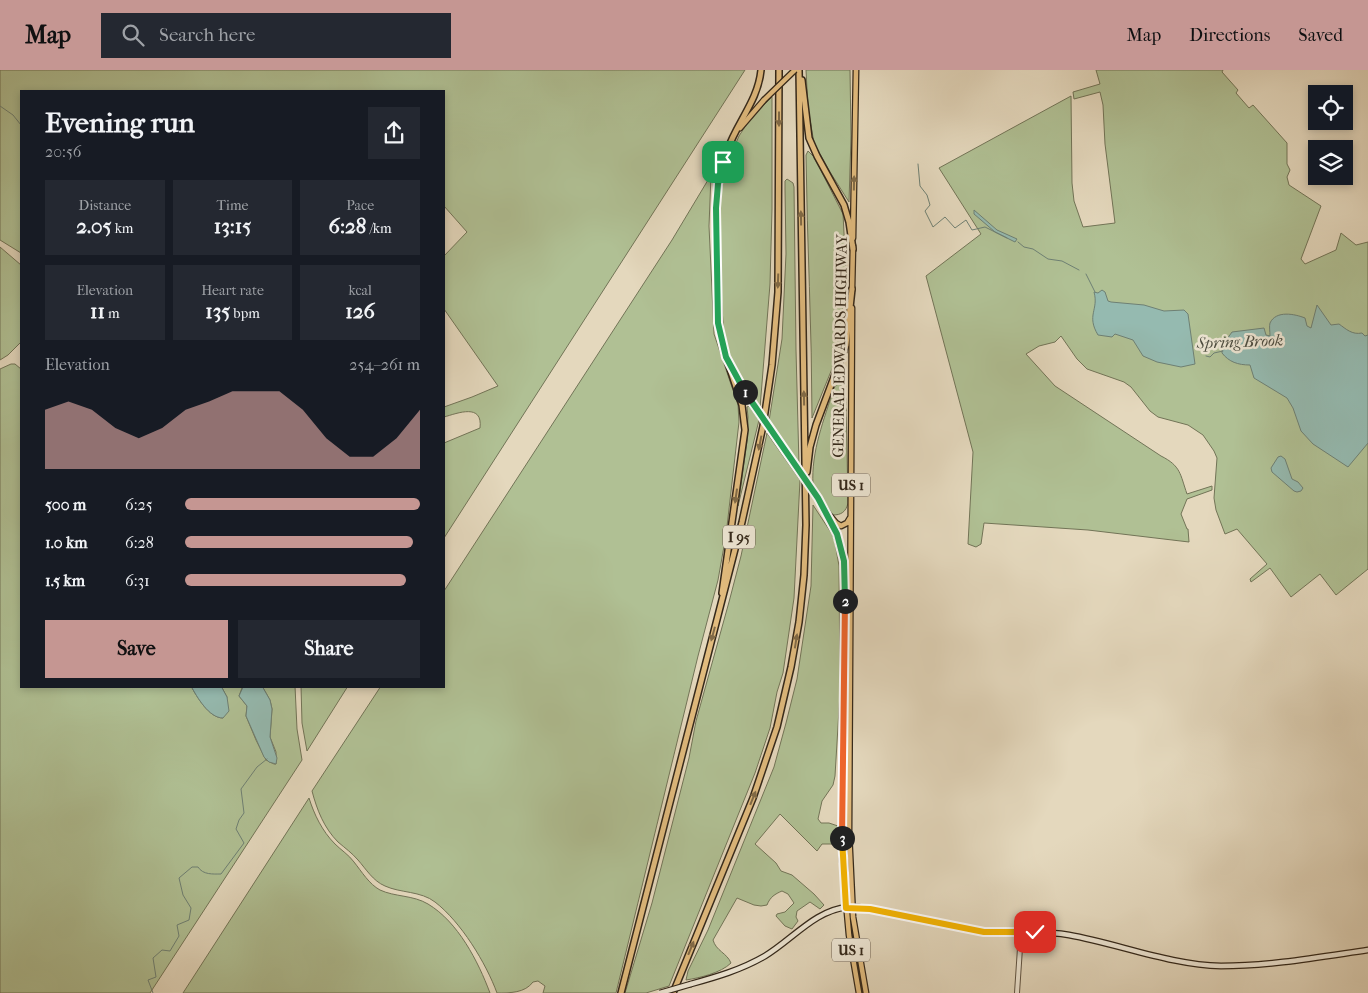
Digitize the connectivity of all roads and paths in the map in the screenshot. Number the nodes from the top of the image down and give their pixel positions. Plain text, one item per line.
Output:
1 (761, 70) edge
2 (779, 70) edge
3 (795, 70) edge
4 (800, 70) edge
5 (855, 70) edge
6 (727, 151) junction
7 (853, 249) junction
8 (852, 289) junction
9 (728, 363) junction
10 (805, 482) junction
11 (824, 508) junction
12 (851, 514) junction
13 (720, 610) junction
14 (852, 907) junction
15 (846, 908) junction
16 (1021, 933) junction
17 (1368, 950) edge
18 (621, 993) edge
19 (660, 993) edge
20 (673, 993) edge
21 (859, 993) edge
22 (866, 993) edge
23 (1018, 993) edge

1 - 6 highway
2 -> 13 highway, I 95
3 - 6 main road, US 1, bridge
4 - 7 highway
10 -> 4 highway
7 -> 5 main road, GENERAL EDWARDS HIGHWAY / US 1
6 - 9 main road, US 1
7 - 8 main road, GENERAL EDWARDS HIGHWAY / US 1
8 - 10 highway
8 - 12 main road, GENERAL EDWARDS HIGHWAY / US 1
9 - 11 main road, US 1, bridge
9 -> 13 highway
20 -> 10 highway
11 - 12 main road
11 - 15 main road, US 1
12 - 14 main road, GENERAL EDWARDS HIGHWAY / US 1
13 -> 18 highway, I 95
14 - 15 main road
14 - 16 main road
14 - 22 main road, US 1
15 - 19 main road, bridge
15 - 21 main road, US 1
16 - 17 main road
16 - 23 street

